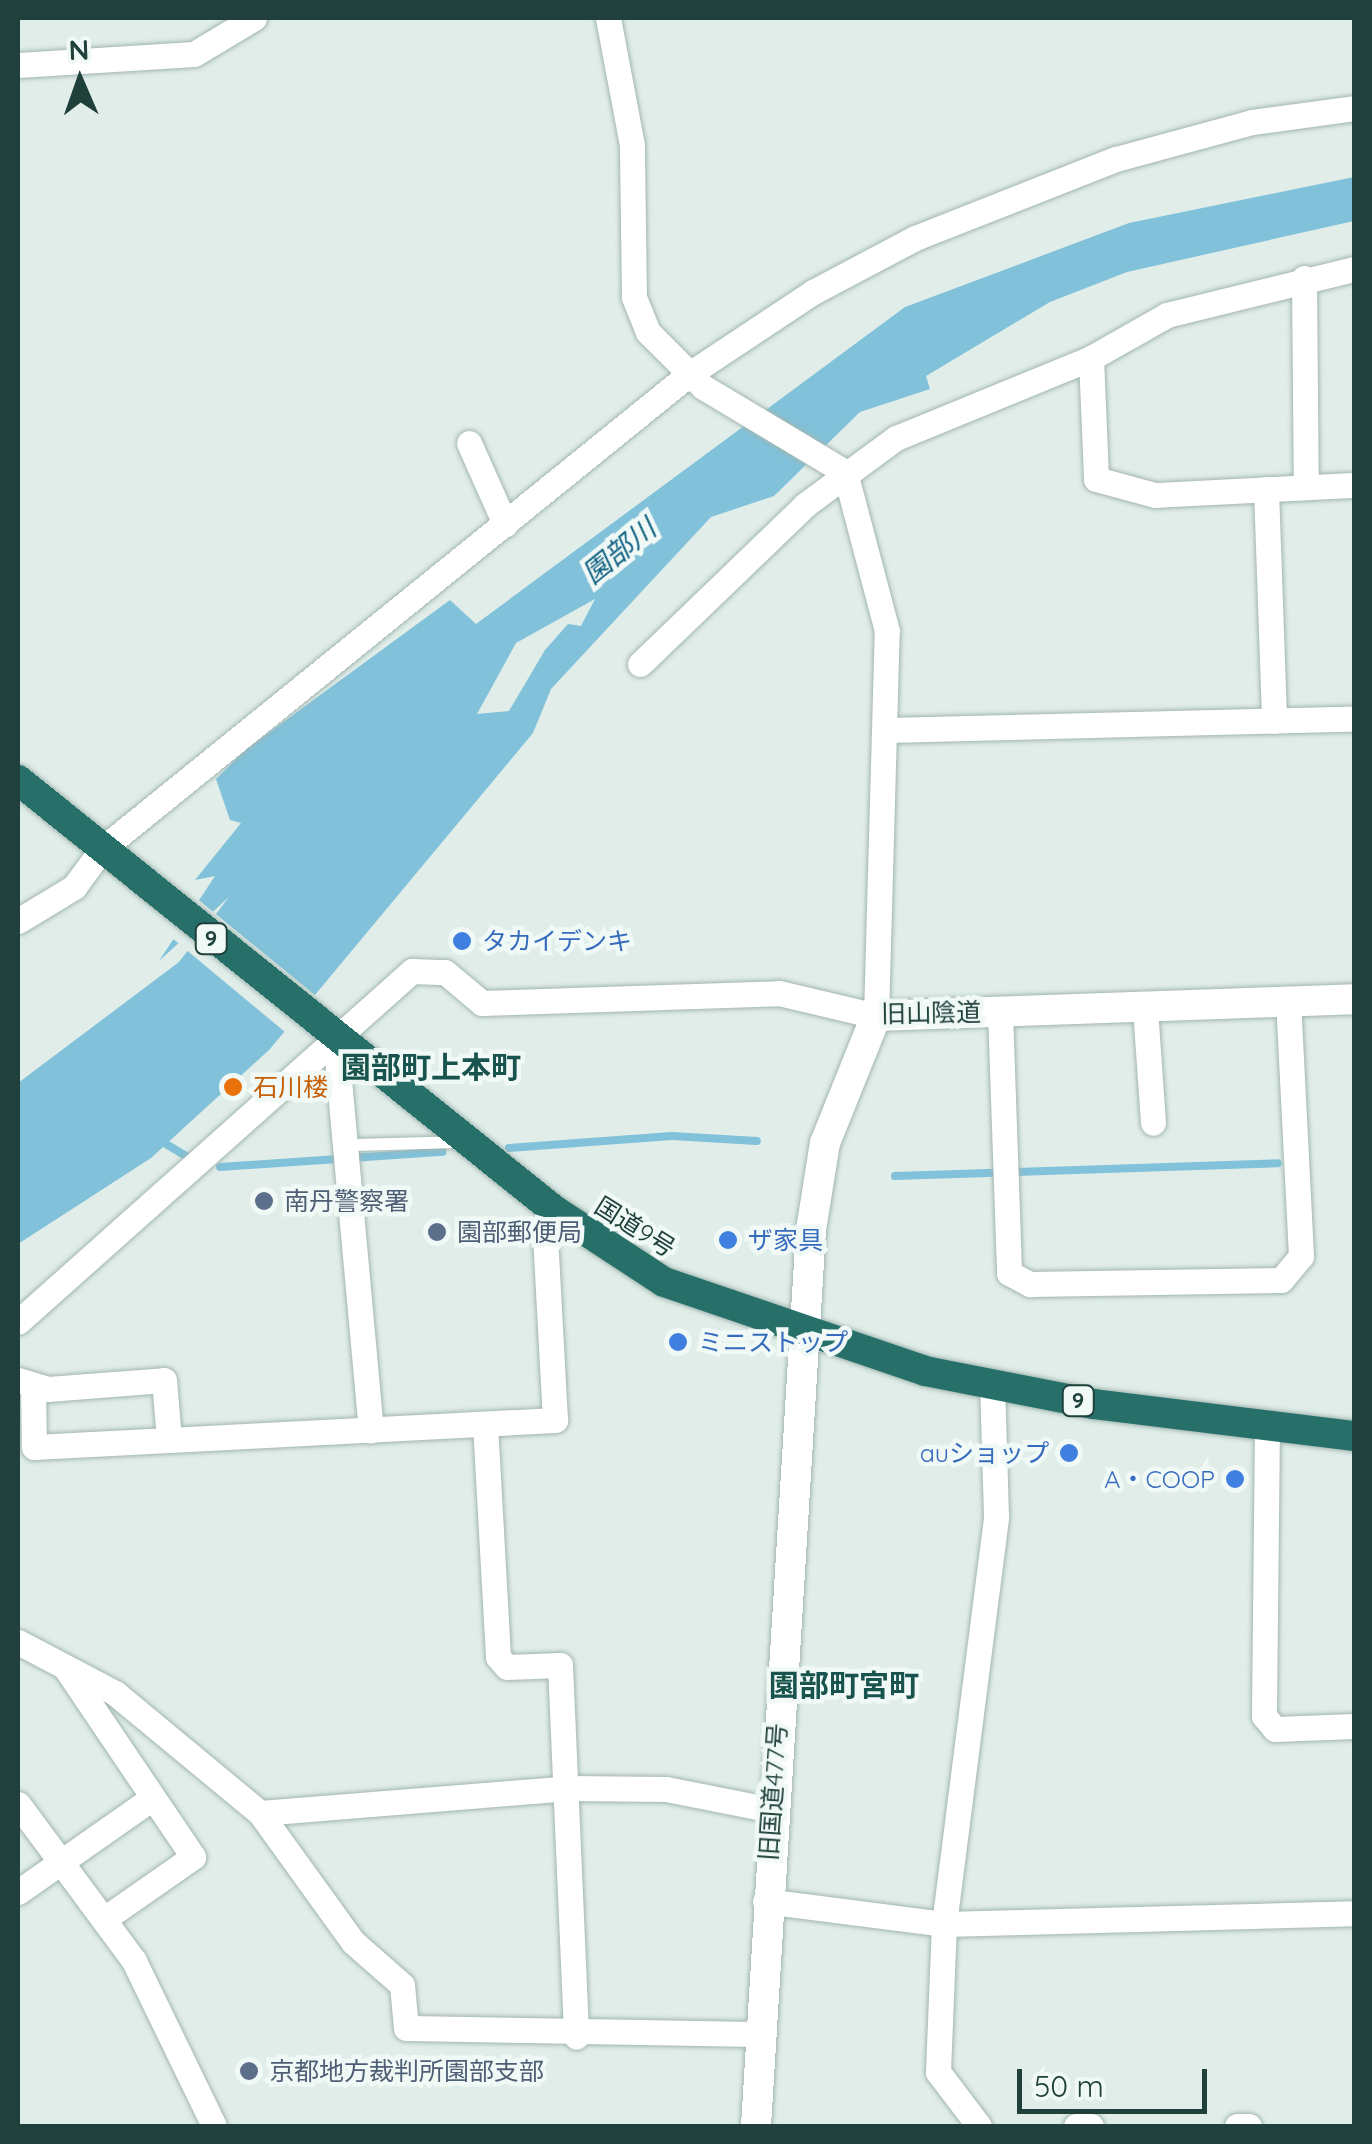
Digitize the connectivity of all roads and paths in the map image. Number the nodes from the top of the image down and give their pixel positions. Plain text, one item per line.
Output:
1 (254, 18) edge
2 (608, 18) edge
3 (18, 65) edge
4 (1354, 108) edge
5 (1354, 269) edge
6 (1304, 278) junction
7 (1091, 358) junction
8 (695, 381) junction
9 (470, 443) dead end
10 (836, 466) junction
11 (1354, 485) edge
12 (1306, 487) junction
13 (1266, 489) junction
14 (505, 524) junction
15 (640, 664) dead end
16 (1354, 719) edge
17 (1274, 720) junction
18 (890, 730) junction
19 (18, 780) edge
20 (110, 856) junction
21 (18, 921) edge
22 (1354, 999) edge
23 (1288, 1002) junction
24 (1145, 1008) junction
25 (1000, 1012) junction
26 (876, 1016) junction
27 (346, 1025) junction
28 (1153, 1123) dead end
29 (466, 1142) junction
30 (352, 1146) junction
31 (554, 1210) junction
32 (18, 1322) edge
33 (808, 1338) junction
34 (25, 1382) edge
35 (992, 1385) junction
36 (485, 1424) junction
37 (1267, 1425) junction
38 (371, 1430) junction
39 (1354, 1436) edge
40 (168, 1440) junction
41 (18, 1642) edge
42 (60, 1659) junction
43 (1354, 1726) edge
44 (569, 1788) junction
45 (152, 1798) junction
46 (18, 1804) edge
47 (772, 1810) junction
48 (260, 1812) junction
49 (61, 1858) junction
50 (18, 1892) edge
51 (765, 1901) junction
52 (1354, 1914) edge
53 (104, 1919) junction
54 (944, 1924) junction
55 (758, 2034) junction
56 (576, 2037) junction
57 (214, 2126) edge
58 (756, 2126) edge
59 (979, 2126) edge
60 (1076, 2126) edge
61 (1092, 2126) edge
62 (1237, 2126) edge
63 (1248, 2126) edge

1 - 3 street
2 - 8 street
4 - 8 street
5 - 6 street
6 - 7 street
6 - 12 street
7 - 10 street
7 - 13 street
8 - 10 street
8 - 14 street
9 - 14 street
10 - 15 street
10 - 18 street
11 - 12 street
12 - 13 street
13 - 17 street
14 - 20 street
16 - 17 street
17 - 18 street
18 - 26 street
19 - 20 highway, 国道9号 / 9
20 - 21 street
20 - 27 highway, 国道9号 / 9
22 - 23 street, 旧山陰道
23 - 24 street, 旧山陰道
23 - 25 street
24 - 25 street, 旧山陰道
24 - 28 street
25 - 26 street, 旧山陰道
26 - 27 street, 旧山陰道
26 - 33 street, 旧国道477号
27 - 29 highway, 国道9号 / 9
27 - 30 street
27 - 32 street
29 - 30 lane
29 - 31 highway, 国道9号 / 9
30 - 38 street
31 - 33 highway, 国道9号 / 9
31 - 36 street
33 - 35 highway, 国道9号 / 9
33 - 47 street, 旧国道477号
34 - 40 street
34 - 40 street
35 - 37 highway, 国道9号 / 9
35 - 54 street
36 - 38 street
36 - 44 street
37 - 39 highway, 国道9号 / 9
37 - 43 street
38 - 40 street
41 - 42 street
42 - 45 street
42 - 48 street
44 - 47 street
44 - 48 street
44 - 56 street
45 - 49 street
45 - 53 street
46 - 49 street
47 - 51 street, 旧国道477号
48 - 56 street
49 - 50 street
49 - 53 street
51 - 54 street
51 - 55 street, 旧国道477号
52 - 54 street
53 - 57 street
54 - 59 street
55 - 56 street
55 - 58 street, 旧国道477号
60 - 61 street
62 - 63 street

